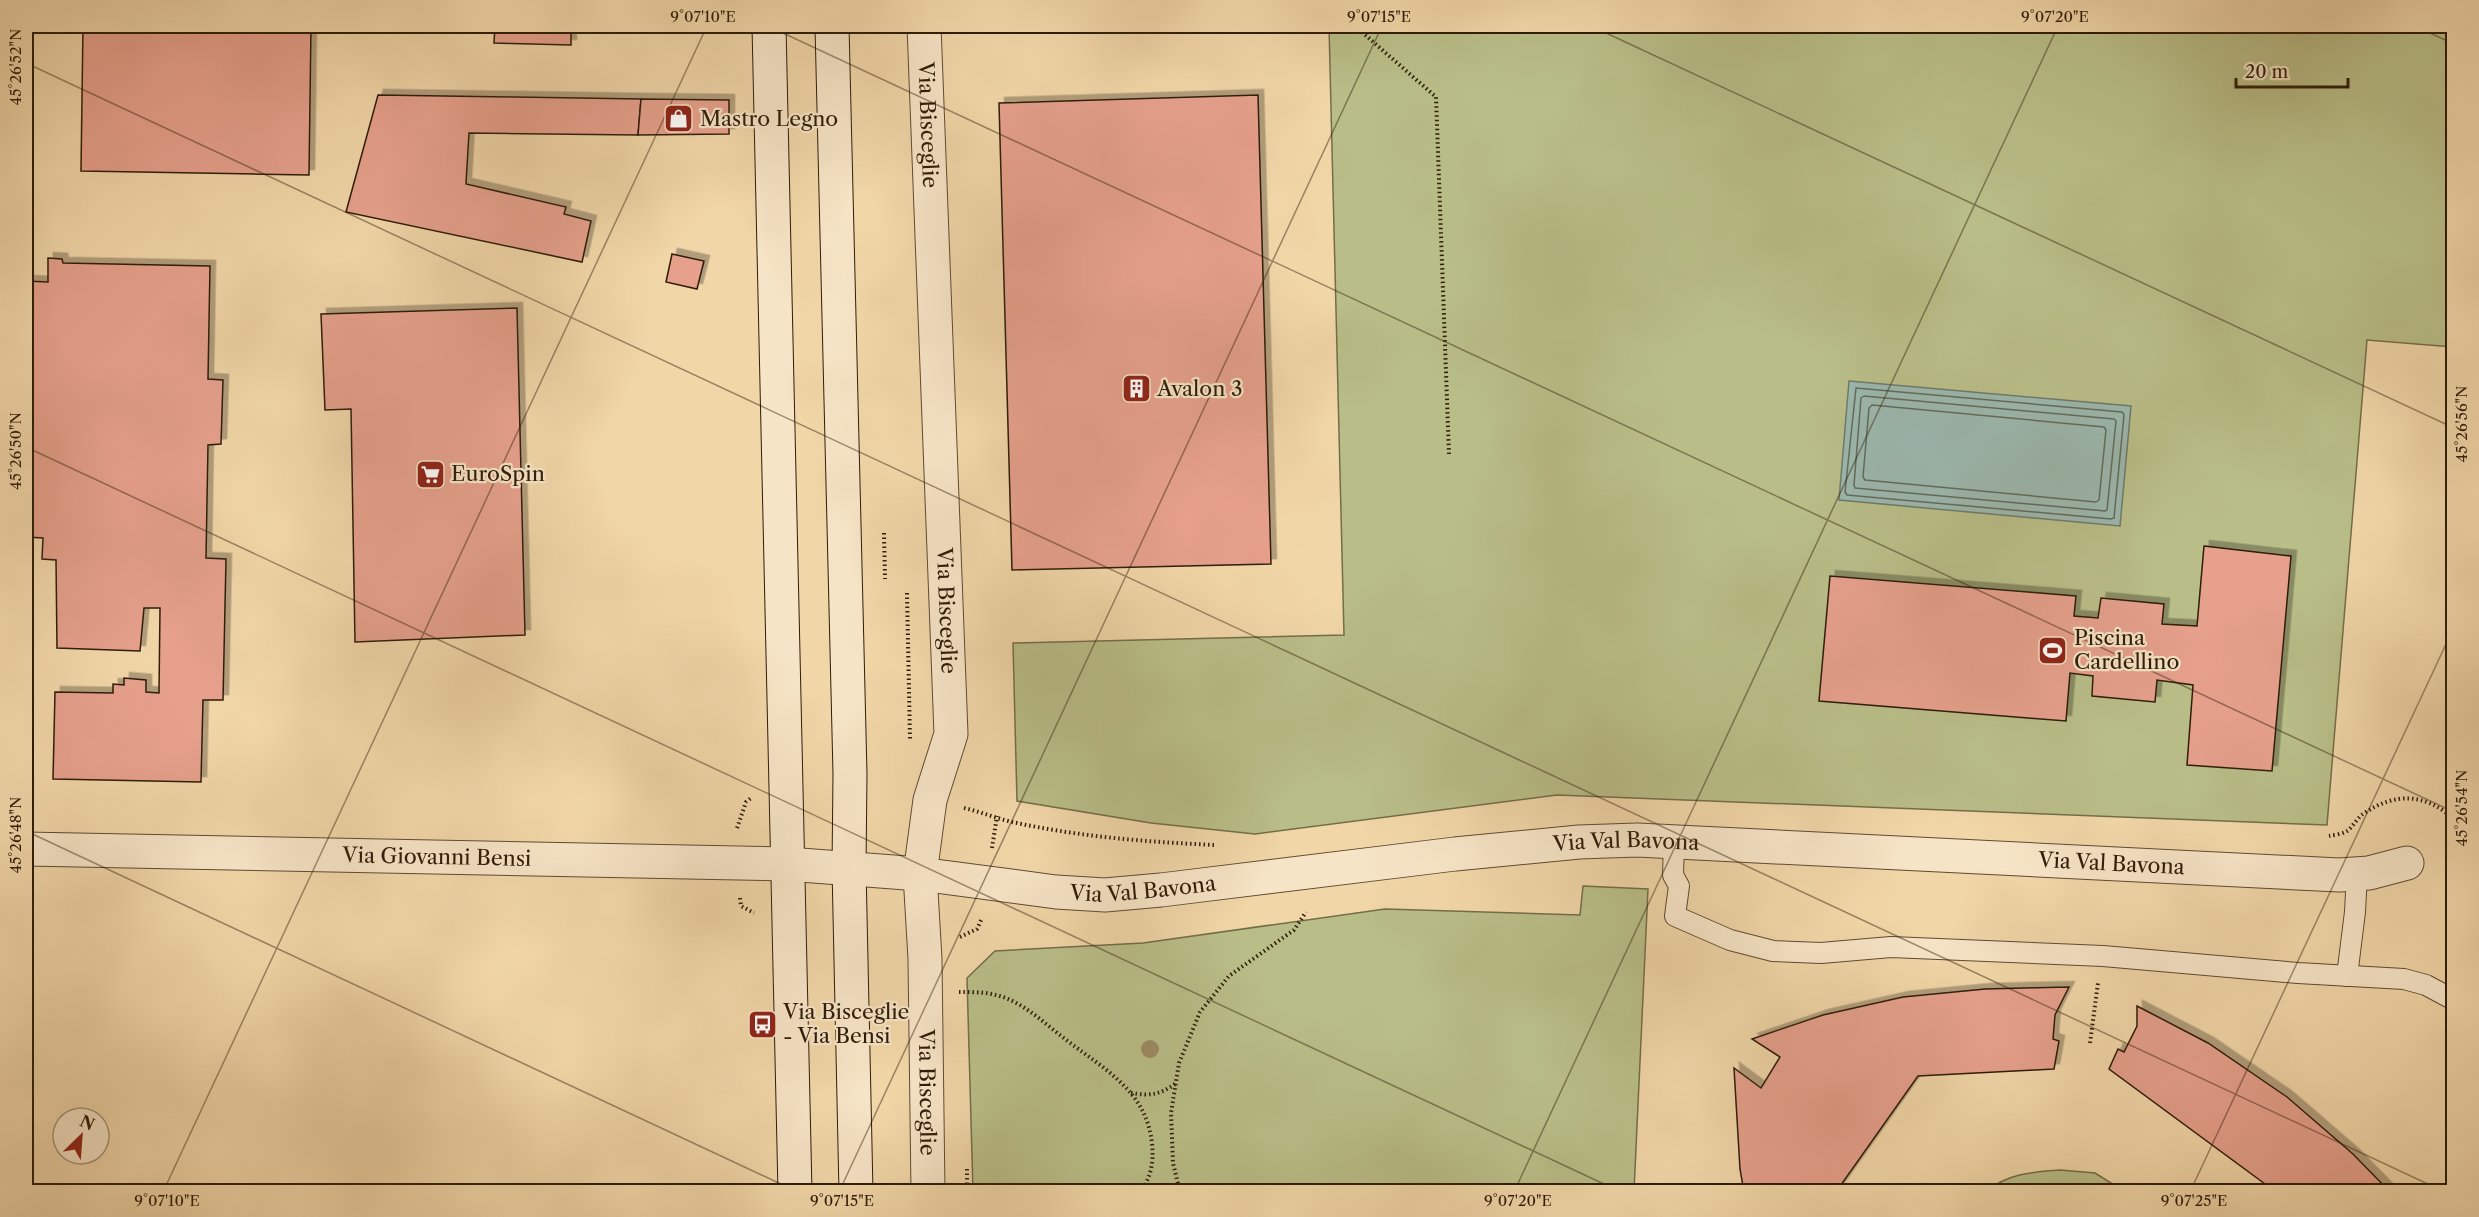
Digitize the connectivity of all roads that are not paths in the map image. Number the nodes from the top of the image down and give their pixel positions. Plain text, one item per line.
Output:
1 (769, 26) edge
2 (832, 26) edge
3 (924, 26) edge
4 (1674, 842) junction
5 (26, 849) edge
6 (2407, 863) dead end
7 (787, 864) junction
8 (849, 868) junction
9 (920, 874) junction
10 (2357, 874) junction
11 (2348, 976) junction
12 (2454, 1000) edge
13 (795, 1191) edge
14 (856, 1191) edge
15 (928, 1191) edge

1 - 7 street
2 - 8 street
3 - 9 street, Via Bisceglie
4 - 9 street, Via Val Bavona
4 - 10 street, Via Val Bavona
4 - 11 lane
5 - 7 street, Via Giovanni Bensi
6 - 10 street, Via Val Bavona
7 - 8 street, Via Giovanni Bensi
7 - 13 street
8 - 9 street, Via Val Bavona
8 - 14 street
9 - 15 street, Via Bisceglie
10 - 11 lane
11 - 12 lane

